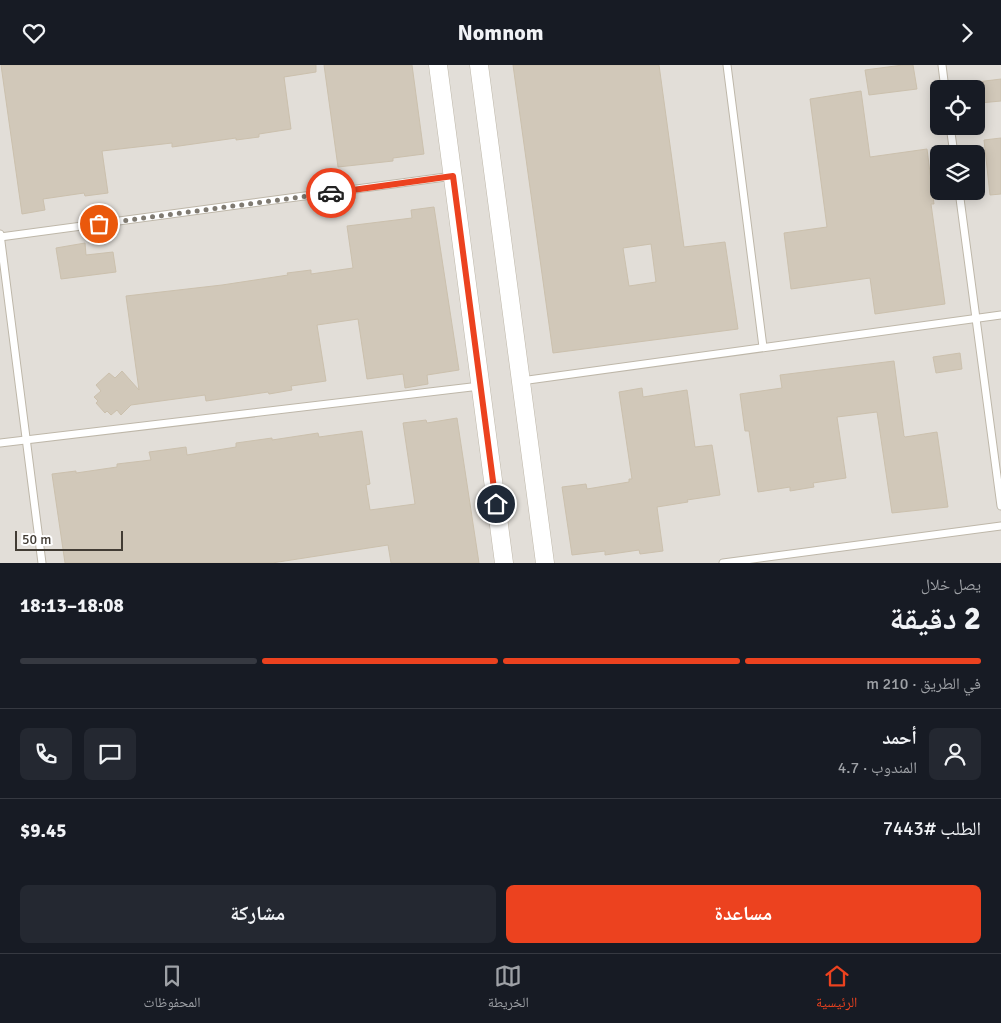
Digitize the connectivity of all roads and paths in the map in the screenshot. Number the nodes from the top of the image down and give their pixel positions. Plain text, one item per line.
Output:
1 (438, 65) edge
2 (479, 65) edge
3 (727, 65) edge
4 (942, 65) edge
5 (944, 80) edge
6 (453, 176) junction
7 (960, 200) edge
8 (0, 236) edge
9 (1001, 315) edge
10 (976, 318) junction
11 (763, 347) junction
12 (521, 381) junction
13 (481, 386) junction
14 (26, 440) junction
15 (0, 443) edge
16 (1001, 506) edge
17 (1001, 526) edge
18 (42, 563) edge
19 (504, 563) edge
20 (545, 563) edge
21 (723, 563) edge

1 - 6 street
2 - 12 street
3 - 11 lane
4 - 5 lane
6 - 8 lane
6 - 13 street
7 - 10 lane
8 - 14 lane
9 - 10 lane
10 - 11 lane
10 - 16 lane
11 - 12 lane
12 - 20 street
13 - 14 lane
13 - 19 street
14 - 15 lane
14 - 18 lane
17 - 21 lane

